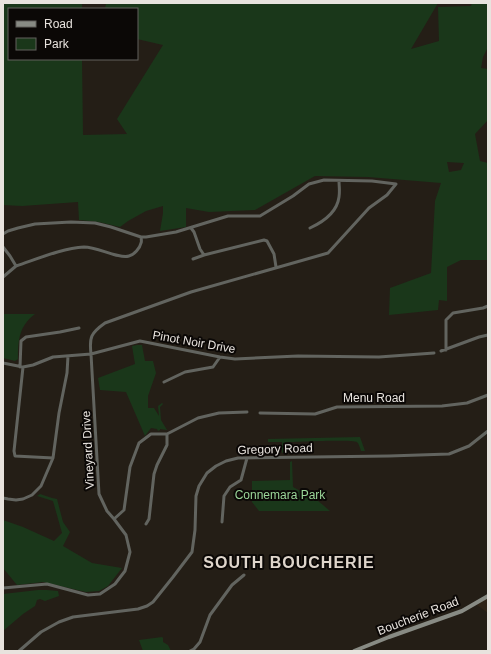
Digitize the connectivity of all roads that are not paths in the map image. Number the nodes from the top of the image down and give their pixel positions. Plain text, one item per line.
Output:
1 (339, 181) junction
2 (191, 228) junction
3 (310, 228) dead end
4 (3, 234) edge
5 (141, 237) junction
6 (3, 247) edge
7 (204, 255) junction
8 (193, 259) dead end
9 (16, 266) junction
10 (276, 267) junction
11 (3, 277) edge
12 (488, 306) edge
13 (79, 328) dead end
14 (488, 335) edge
15 (446, 350) junction
16 (441, 351) dead end
17 (434, 353) dead end
18 (91, 354) junction
19 (68, 356) junction
20 (220, 357) junction
21 (3, 363) edge
22 (21, 367) junction
23 (164, 382) dead end
24 (488, 395) edge
25 (247, 412) dead end
26 (260, 413) dead end
27 (488, 431) edge
28 (167, 434) junction
29 (53, 458) junction
30 (247, 458) junction
31 (3, 498) edge
32 (114, 519) junction
33 (222, 522) dead end
34 (146, 524) dead end
35 (244, 575) dead end
36 (3, 588) edge
37 (488, 596) edge
38 (20, 651) edge
39 (190, 651) edge
40 (354, 651) edge

1 - 2 street
1 - 3 street
1 - 10 street
2 - 5 street
2 - 7 street
4 - 5 street
5 - 9 street
6 - 9 street
7 - 8 street
7 - 10 street
9 - 11 street
10 - 18 street, Vineyard Drive
12 - 15 street
13 - 22 street
14 - 15 street
15 - 16 street
17 - 20 street, Pinot Noir Drive
18 - 19 street, Pinot Noir Drive
18 - 20 street, Pinot Noir Drive
18 - 32 street, Vineyard Drive
19 - 22 street, Pinot Noir Drive
19 - 29 street
20 - 23 street
21 - 22 street, Pinot Noir Drive
22 - 29 street
24 - 26 street, Menu Road
25 - 28 street
27 - 30 street, Gregory Road
28 - 32 street
28 - 34 street
29 - 31 street
30 - 33 street
30 - 38 street, Gregory Road
32 - 36 street, Vineyard Drive
35 - 39 street
37 - 40 main road, Boucherie Road

